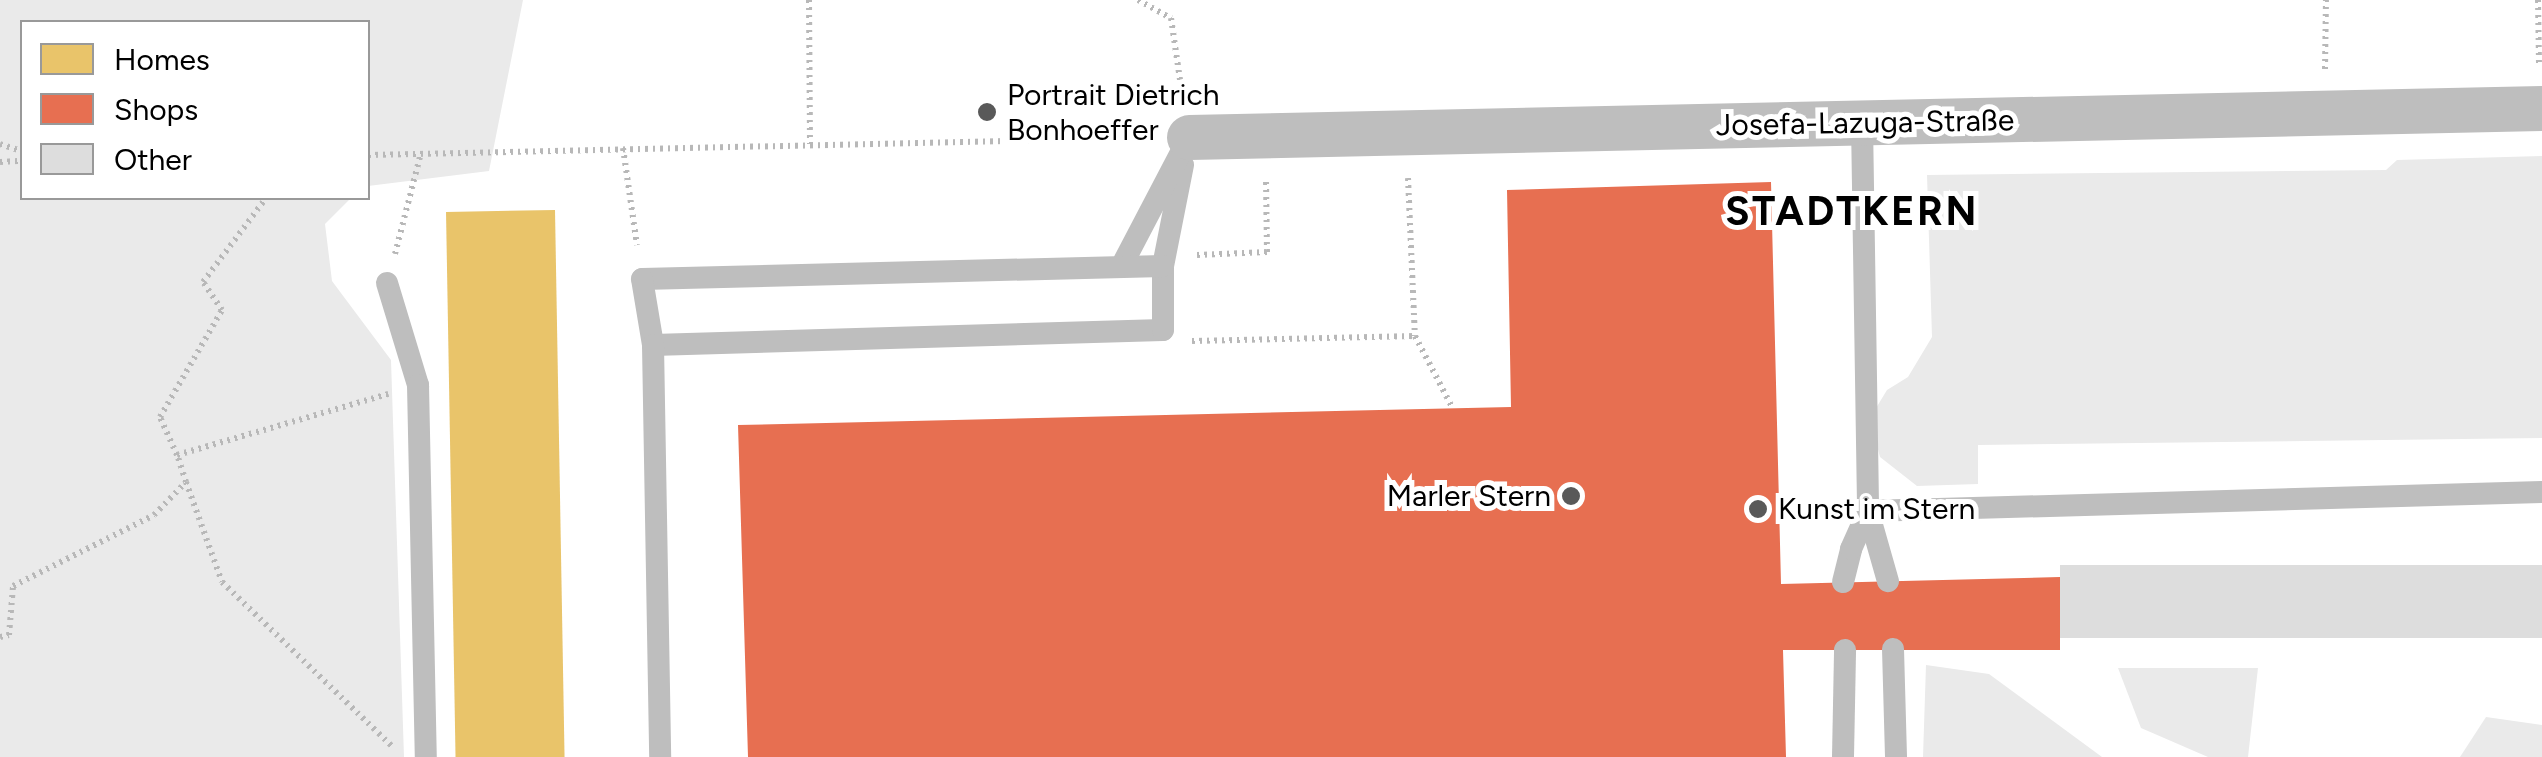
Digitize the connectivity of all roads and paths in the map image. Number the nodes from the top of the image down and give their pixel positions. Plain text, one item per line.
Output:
1 (809, 0) edge
2 (1138, 0) edge
3 (2326, 0) edge
4 (2538, 0) edge
5 (2541, 108) edge
6 (2324, 113) junction
7 (1862, 123) junction
8 (1406, 133) junction
9 (1266, 136) junction
10 (1189, 137) junction
11 (810, 144) junction
12 (623, 148) junction
13 (421, 153) junction
14 (370, 155) edge
15 (264, 200) edge
16 (1163, 266) junction
17 (1121, 267) junction
18 (642, 278) junction
19 (387, 283) joint
20 (1163, 330) junction
21 (1415, 336) junction
22 (653, 345) junction
23 (418, 385) junction
24 (1452, 407) dead end
25 (177, 455) junction
26 (186, 482) junction
27 (2542, 492) edge
28 (1868, 511) junction
29 (1888, 581) dead end
30 (1844, 582) dead end
31 (0, 637) edge
32 (1844, 650) dead end
33 (1893, 650) dead end
34 (426, 754) edge
35 (660, 757) edge
36 (1843, 757) edge
37 (1896, 757) edge

1 - 11 path
2 - 10 path
3 - 6 path
4 - 5 path
5 - 6 street, Josefa-Lazuga-Straße
6 - 7 street, Josefa-Lazuga-Straße
7 - 8 street, Josefa-Lazuga-Straße
7 - 28 lane
8 - 9 street, Josefa-Lazuga-Straße
8 - 21 path
9 - 10 street, Josefa-Lazuga-Straße
9 - 16 path
10 - 11 path
10 - 16 lane
10 - 17 lane
11 - 12 path
12 - 13 path
12 - 18 path
13 - 14 path
13 - 19 path
15 - 25 path
16 - 17 lane
16 - 20 lane
17 - 18 lane
18 - 22 lane
19 - 23 lane
20 - 21 path
20 - 22 lane
21 - 24 path
22 - 35 lane
23 - 25 path
23 - 34 lane
25 - 26 path
26 - 31 path
26 - 34 path
27 - 28 lane
28 - 29 lane
28 - 30 lane
32 - 36 lane
33 - 37 lane

